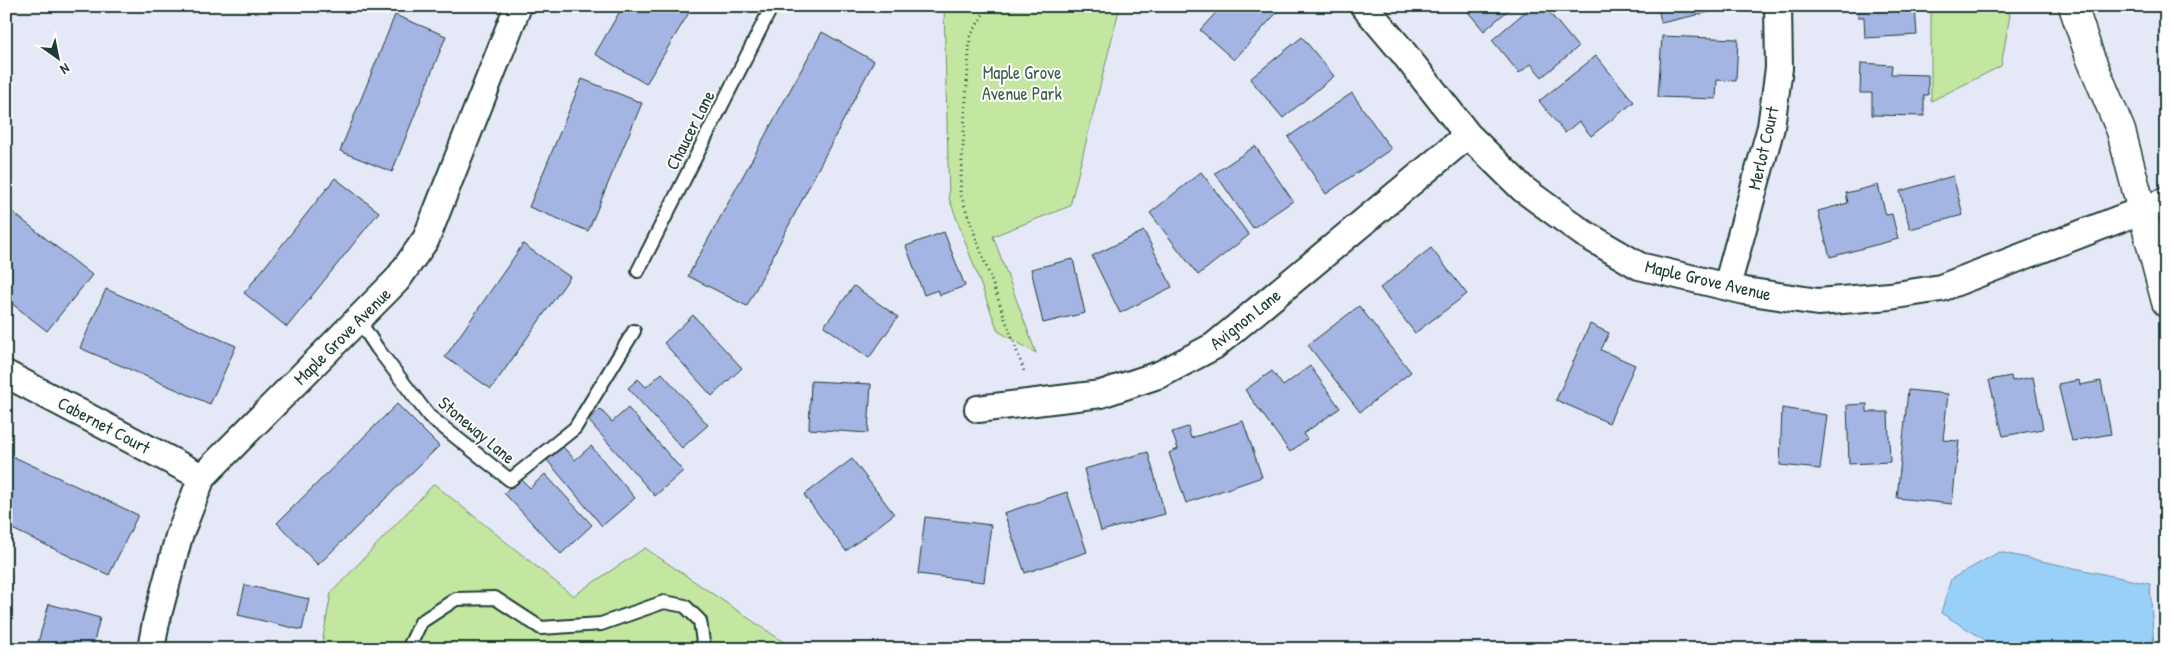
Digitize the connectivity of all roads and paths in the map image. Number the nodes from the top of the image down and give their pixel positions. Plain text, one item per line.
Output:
1 (518, 6) edge
2 (772, 6) edge
3 (988, 6) edge
4 (1364, 6) edge
5 (1778, 6) edge
6 (2073, 6) edge
7 (1468, 135) junction
8 (2154, 206) edge
9 (638, 271) dead end
10 (1727, 286) junction
11 (2166, 302) edge
12 (358, 319) junction
13 (634, 331) dead end
14 (10, 379) edge
15 (1034, 402) junction
16 (978, 409) dead end
17 (202, 477) junction
18 (152, 649) edge
19 (408, 649) edge
20 (704, 649) edge

1 - 12 street, Maple Grove Avenue
2 - 9 lane, Chaucer Lane
3 - 15 path
4 - 7 street, Maple Grove Avenue
5 - 10 street, Merlot Court
6 - 8 main road
7 - 10 street, Maple Grove Avenue
7 - 15 street, Avignon Lane
8 - 10 street, Maple Grove Avenue
8 - 11 main road
12 - 13 lane, Stoneway Lane
12 - 17 street, Maple Grove Avenue
14 - 17 street, Cabernet Court
15 - 16 street, Avignon Lane
17 - 18 street, Maple Grove Avenue
19 - 20 lane

